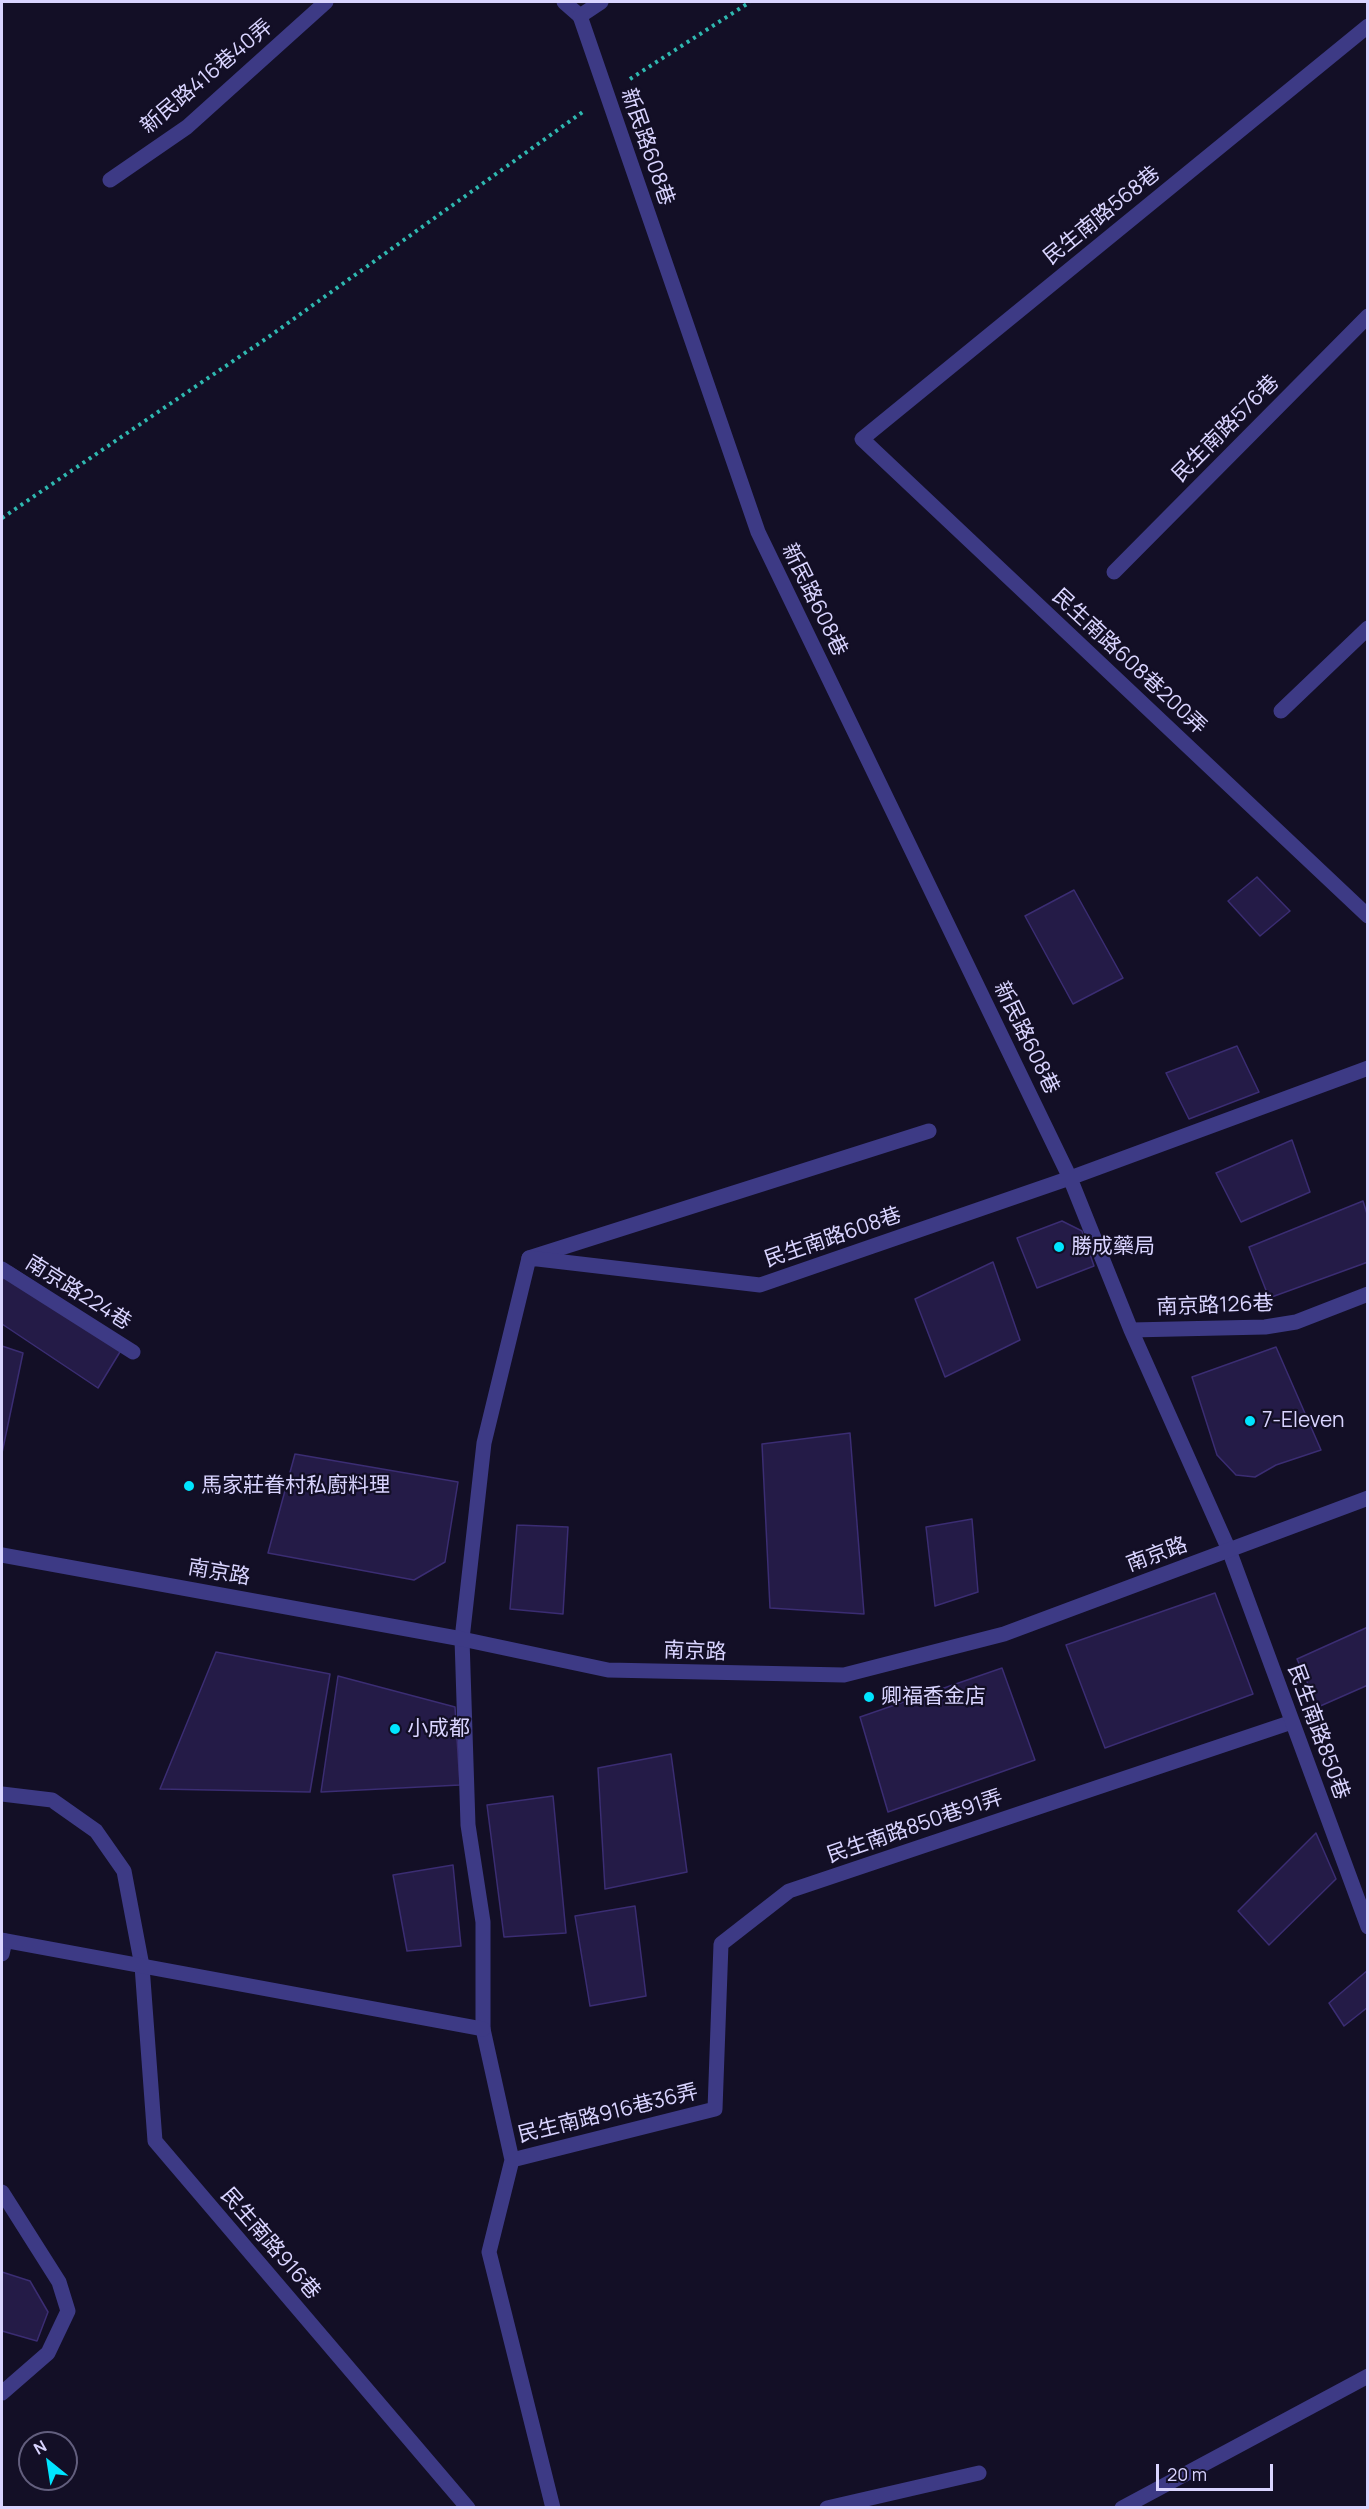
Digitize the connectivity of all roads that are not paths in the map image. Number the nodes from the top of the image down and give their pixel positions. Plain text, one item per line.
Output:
1 (326, 2) edge
2 (564, 2) edge
3 (601, 2) edge
4 (580, 16) junction
5 (1368, 26) edge
6 (110, 180) dead end
7 (1368, 316) edge
8 (862, 439) joint
9 (1114, 572) dead end
10 (1368, 627) edge
11 (1281, 711) dead end
12 (1368, 916) edge
13 (1368, 1068) edge
14 (929, 1131) dead end
15 (1070, 1178) junction
16 (529, 1258) junction
17 (2, 1269) edge
18 (1368, 1294) edge
19 (1131, 1330) junction
20 (133, 1352) dead end
21 (1368, 1497) edge
22 (1229, 1551) junction
23 (2, 1555) edge
24 (462, 1638) junction
25 (1292, 1722) junction
26 (2, 1794) edge
27 (1368, 1927) edge
28 (3, 1945) edge
29 (142, 1966) junction
30 (483, 2029) junction
31 (715, 2109) joint
32 (512, 2160) junction
33 (2, 2192) edge
34 (1368, 2376) edge
35 (2, 2393) edge
36 (980, 2473) dead end
37 (468, 2508) edge
38 (553, 2508) edge
39 (827, 2508) edge
40 (1122, 2508) edge

1 - 6 street, 新民路416巷40弄
2 - 4 street
3 - 4 street
4 - 15 street, 新民路608巷
5 - 8 street, 民生南路568巷
7 - 9 street, 民生南路576巷
8 - 12 street, 民生南路608巷200弄
10 - 11 street
13 - 15 street, 民生南路608巷
14 - 16 street
15 - 16 street, 民生南路608巷
15 - 19 street, 南京路126巷
16 - 24 street
17 - 20 street, 南京路224巷
18 - 19 street, 南京路126巷
19 - 22 street, 南京路126巷
21 - 22 street, 南京路
22 - 24 street, 南京路
22 - 25 street, 民生南路850巷
23 - 24 street, 南京路
24 - 30 street
25 - 27 street, 民生南路850巷
25 - 31 street, 民生南路850巷91弄
26 - 29 street, 民生南路916巷
28 - 29 street
29 - 30 street
29 - 37 street, 民生南路916巷
30 - 32 street
31 - 32 street, 民生南路916巷36弄
32 - 38 street
33 - 35 street
34 - 40 street
36 - 39 street

